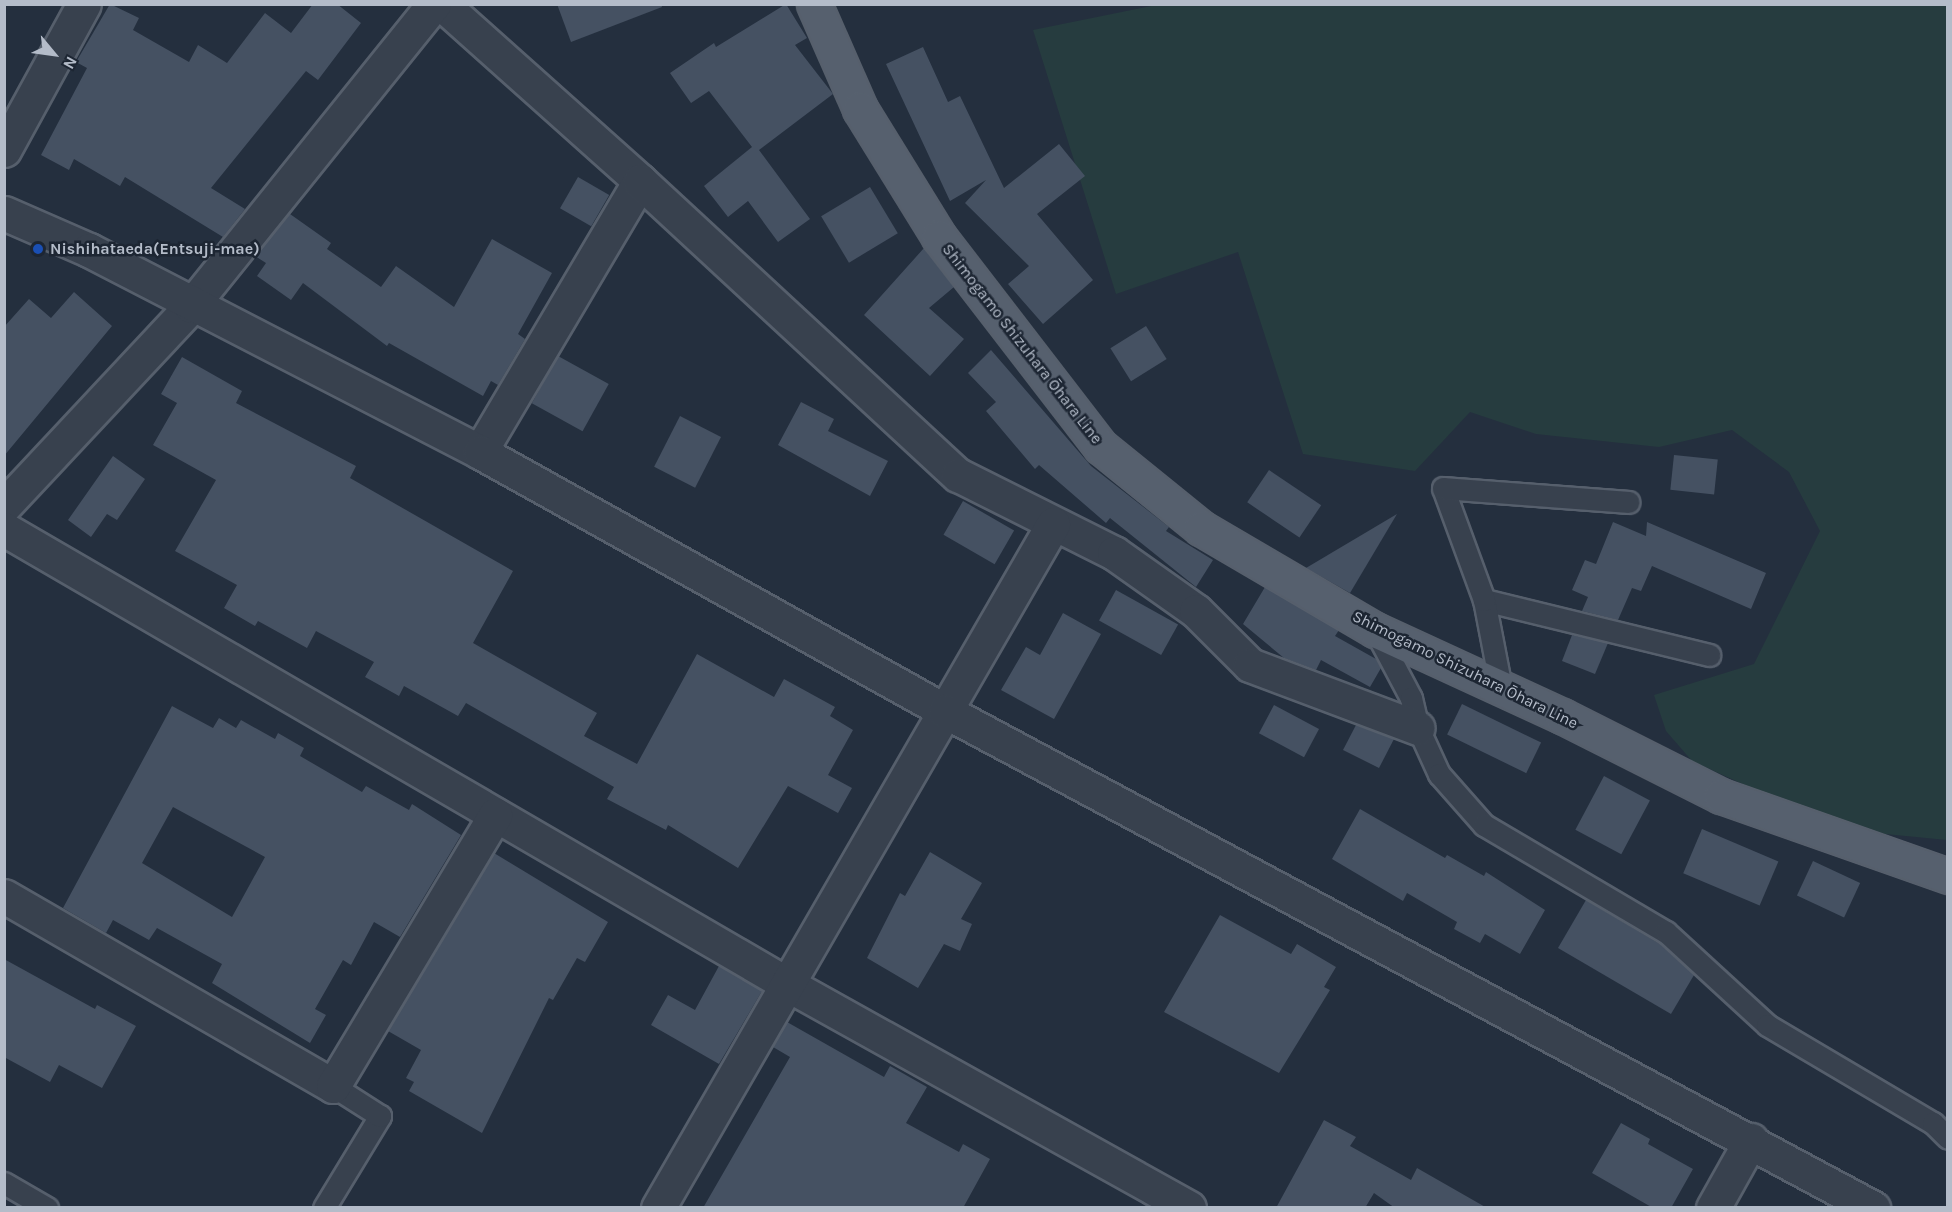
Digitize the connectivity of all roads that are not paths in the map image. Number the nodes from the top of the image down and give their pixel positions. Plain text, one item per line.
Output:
1 (84, 4) edge
2 (434, 4) edge
3 (442, 4) edge
4 (814, 4) edge
5 (4, 150) edge
6 (639, 181) junction
7 (4, 213) edge
8 (191, 306) junction
9 (480, 452) junction
10 (1628, 502) dead end
11 (4, 506) edge
12 (1053, 524) junction
13 (4, 529) edge
14 (1484, 600) junction
15 (1375, 630) junction
16 (1709, 655) dead end
17 (1502, 688) junction
18 (945, 711) junction
19 (1418, 728) junction
20 (495, 815) junction
21 (1947, 876) edge
22 (4, 896) edge
23 (787, 984) junction
24 (333, 1086) junction
25 (1947, 1138) edge
26 (1751, 1140) junction
27 (4, 1183) edge
28 (47, 1208) edge
29 (324, 1208) edge
30 (658, 1208) edge
31 (1189, 1208) edge
32 (1713, 1208) edge
33 (1873, 1208) edge

1 - 5 street
2 - 8 street
3 - 6 street
4 - 15 main road, Shimogamo Shizuhara Ōhara Line
6 - 9 street
6 - 12 street
7 - 8 street
8 - 9 street
8 - 11 street
9 - 18 street
10 - 14 lane
12 - 18 street
12 - 19 street
13 - 20 street
14 - 16 lane
14 - 17 lane
15 - 17 main road, Shimogamo Shizuhara Ōhara Line
15 - 19 lane
17 - 21 main road, Shimogamo Shizuhara Ōhara Line
18 - 23 street
18 - 26 street
19 - 25 lane
20 - 23 street
20 - 24 street
22 - 24 street
23 - 30 street
23 - 31 street
24 - 29 lane
26 - 32 street
26 - 33 street
27 - 28 lane

